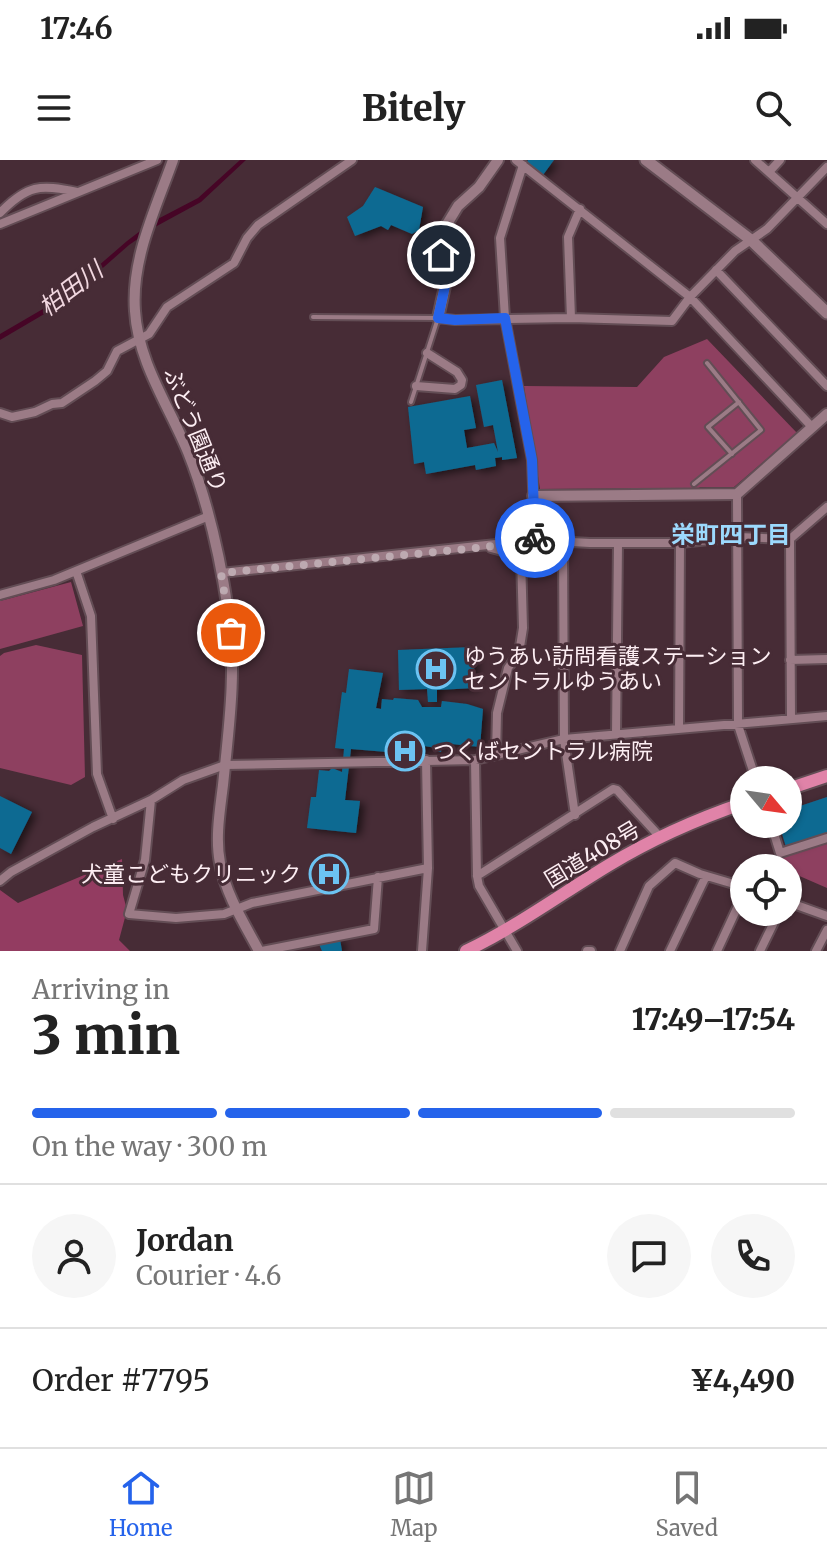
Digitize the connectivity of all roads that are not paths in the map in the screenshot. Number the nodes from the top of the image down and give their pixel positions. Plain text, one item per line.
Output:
1 (155, 160) edge
2 (173, 160) edge
3 (352, 160) edge
4 (498, 160) edge
5 (646, 160) edge
6 (755, 160) edge
7 (780, 160) edge
8 (520, 162) edge
9 (827, 167) edge
10 (769, 172) junction
11 (78, 192) junction
12 (798, 197) junction
13 (580, 209) junction
14 (0, 213) edge
15 (0, 224) edge
16 (827, 224) edge
17 (751, 240) junction
18 (716, 270) junction
19 (690, 297) junction
20 (827, 313) edge
21 (313, 317) dead end
22 (438, 318) junction
23 (505, 318) junction
24 (571, 318) junction
25 (139, 340) junction
26 (427, 353) junction
27 (707, 363) dead end
28 (416, 386) junction
29 (827, 386) edge
30 (411, 402) dead end
31 (739, 402) junction
32 (0, 413) edge
33 (827, 414) edge
34 (812, 427) junction
35 (732, 454) junction
36 (694, 484) dead end
37 (737, 494) junction
38 (533, 496) junction
39 (827, 507) edge
40 (209, 516) junction
41 (738, 537) junction
42 (790, 539) junction
43 (535, 540) junction
44 (563, 541) junction
45 (618, 543) junction
46 (680, 543) junction
47 (486, 547) junction
48 (521, 556) junction
49 (76, 571) junction
50 (221, 573) junction
51 (0, 595) edge
52 (827, 659) edge
53 (790, 660) junction
54 (827, 716) edge
55 (791, 719) junction
56 (738, 725) junction
57 (679, 729) junction
58 (616, 734) junction
59 (564, 739) junction
60 (496, 755) junction
61 (426, 760) junction
62 (475, 760) junction
63 (225, 765) junction
64 (751, 766) edge
65 (827, 776) edge
66 (802, 784) edge
67 (151, 800) junction
68 (730, 809) edge
69 (575, 815) junction
70 (113, 819) junction
71 (660, 837) junction
72 (775, 838) edge
73 (827, 838) edge
74 (428, 868) junction
75 (477, 876) junction
76 (706, 876) junction
77 (378, 877) junction
78 (0, 881) edge
79 (730, 883) edge
80 (802, 907) edge
81 (237, 910) junction
82 (827, 916) edge
83 (730, 923) edge
84 (772, 926) edge
85 (827, 930) edge
86 (505, 931) junction
87 (260, 951) edge
88 (422, 951) edge
89 (466, 951) edge
90 (517, 951) edge
91 (620, 951) edge
92 (670, 951) edge
93 (717, 951) edge
94 (760, 951) edge
95 (816, 951) edge

1 - 11 street
2 - 25 street, ぶどう園通り
3 - 25 street
4 - 22 street
5 - 17 main road
6 - 10 street
7 - 10 street
8 - 13 street
8 - 23 street
9 - 12 street
10 - 12 street
11 - 14 street
11 - 15 street
12 - 16 street
12 - 17 street
13 - 19 street
13 - 24 street
17 - 18 street
17 - 20 main road
18 - 19 street
18 - 29 street
19 - 24 street
19 - 34 street
21 - 22 lane
22 - 23 street
22 - 26 lane
23 - 24 street
23 - 38 street
25 - 32 street
25 - 40 street, ぶどう園通り
26 - 28 lane
26 - 28 street
27 - 31 lane
28 - 30 lane
31 - 35 lane
31 - 35 lane
33 - 34 street
34 - 37 street
35 - 36 lane
37 - 38 street
37 - 41 street
38 - 43 street
39 - 42 street
40 - 49 street
40 - 50 street, ぶどう園通り
41 - 42 street
41 - 46 street
41 - 56 street
42 - 53 street
43 - 44 street
43 - 47 street
43 - 48 street
44 - 45 street
44 - 59 street
45 - 46 street
45 - 58 street
46 - 57 street
47 - 48 street
47 - 50 street
48 - 60 street
49 - 51 street
49 - 70 street
50 - 63 street, ぶどう園通り
52 - 53 street
53 - 55 street
54 - 55 street
55 - 56 street
56 - 57 street
56 - 64 street
57 - 58 street
58 - 59 street
59 - 60 street
59 - 69 street
60 - 62 street
61 - 62 street
61 - 63 street
61 - 74 street
62 - 75 street
63 - 67 street
63 - 81 street, ぶどう園通り
65 - 66 highway
67 - 70 street
67 - 81 street
68 - 71 highway, 国道408号
69 - 71 street
69 - 75 street
70 - 78 street
71 - 86 highway, 国道408号
72 - 73 street
74 - 77 street
74 - 88 street
75 - 86 street
76 - 79 street
76 - 91 street
76 - 92 street
77 - 81 street
77 - 87 street
80 - 82 street
81 - 87 street, ぶどう園通り
83 - 93 street
84 - 94 street
85 - 95 street
86 - 89 highway, 国道408号
86 - 90 street

